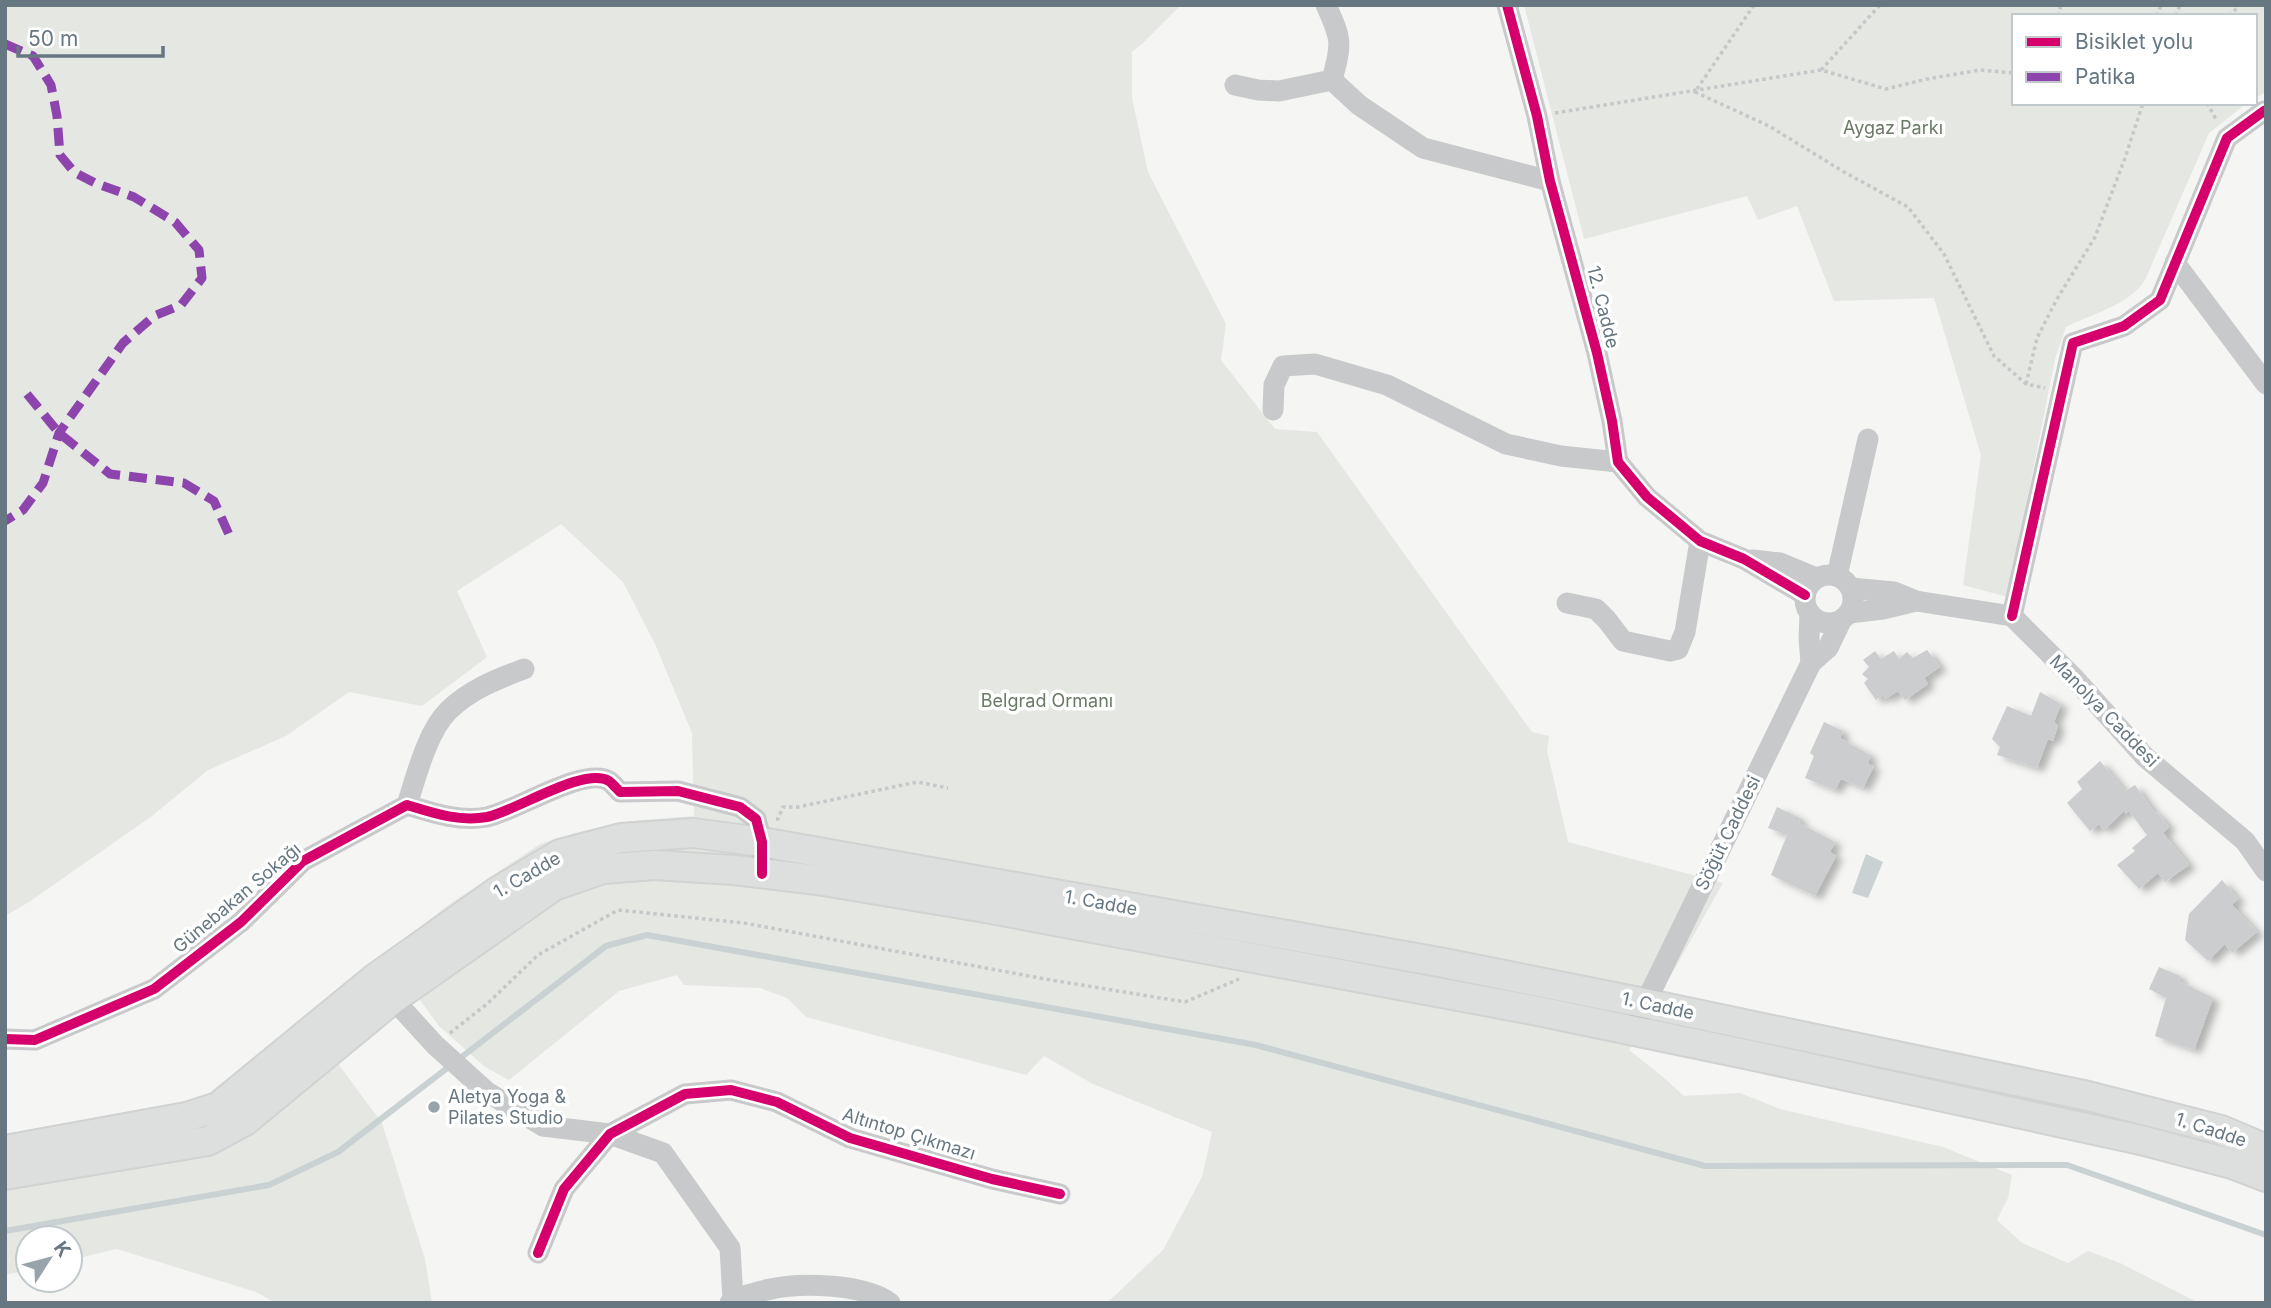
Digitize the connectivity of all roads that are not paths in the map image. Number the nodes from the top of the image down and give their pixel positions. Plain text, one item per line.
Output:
1 (1326, 5) edge
2 (1507, 5) edge
3 (1332, 79) junction
4 (1235, 85) dead end
5 (2266, 113) edge
6 (1550, 181) junction
7 (2175, 263) junction
8 (2266, 384) edge
9 (1273, 410) dead end
10 (1868, 439) dead end
11 (1618, 462) junction
12 (1700, 541) junction
13 (1824, 590) junction
14 (1916, 601) junction
15 (1567, 603) dead end
16 (2012, 616) junction
17 (1845, 617) junction
18 (1811, 663) junction
19 (524, 668) dead end
20 (407, 805) junction
21 (759, 830) junction
22 (2255, 841) edge
23 (2266, 871) edge
24 (762, 874) junction
25 (383, 989) junction
26 (1644, 1003) junction
27 (1633, 1030) junction
28 (5, 1040) edge
29 (610, 1134) junction
30 (2266, 1149) edge
31 (5, 1150) edge
32 (5, 1175) edge
33 (2266, 1177) edge
34 (1060, 1194) dead end
35 (538, 1253) dead end
36 (732, 1301) edge
37 (890, 1303) edge

1 - 3 street
2 - 6 street, 12. Cadde
3 - 4 street
3 - 6 street
5 - 7 street
6 - 11 street, 12. Cadde
7 - 8 street
7 - 16 street
9 - 11 street
10 - 13 street
11 - 12 street
12 - 13 street
12 - 15 street
13 - 14 street
13 - 17 street
13 - 17 street
13 - 18 street
14 - 16 street
14 - 17 street
16 - 22 street, Manolya Caddesi
17 - 18 street
18 - 26 street, Söğüt Caddesi
19 - 20 street
20 - 21 street
20 - 28 street, Günebakan Sokağı
21 - 24 street
21 - 25 main road, 1. Cadde
21 - 26 main road, 1. Cadde
22 - 23 street, Manolya Caddesi
24 - 25 main road, 1. Cadde
24 - 27 main road, 1. Cadde
25 - 29 street
25 - 31 main road, 1. Cadde
25 - 32 main road, 1. Cadde
26 - 27 street, Söğüt Caddesi
26 - 30 main road, 1. Cadde
27 - 33 main road, 1. Cadde
29 - 34 street, Altıntop Çıkmazı
29 - 35 street, Altıntop Çıkmazı
29 - 36 street
36 - 37 street

